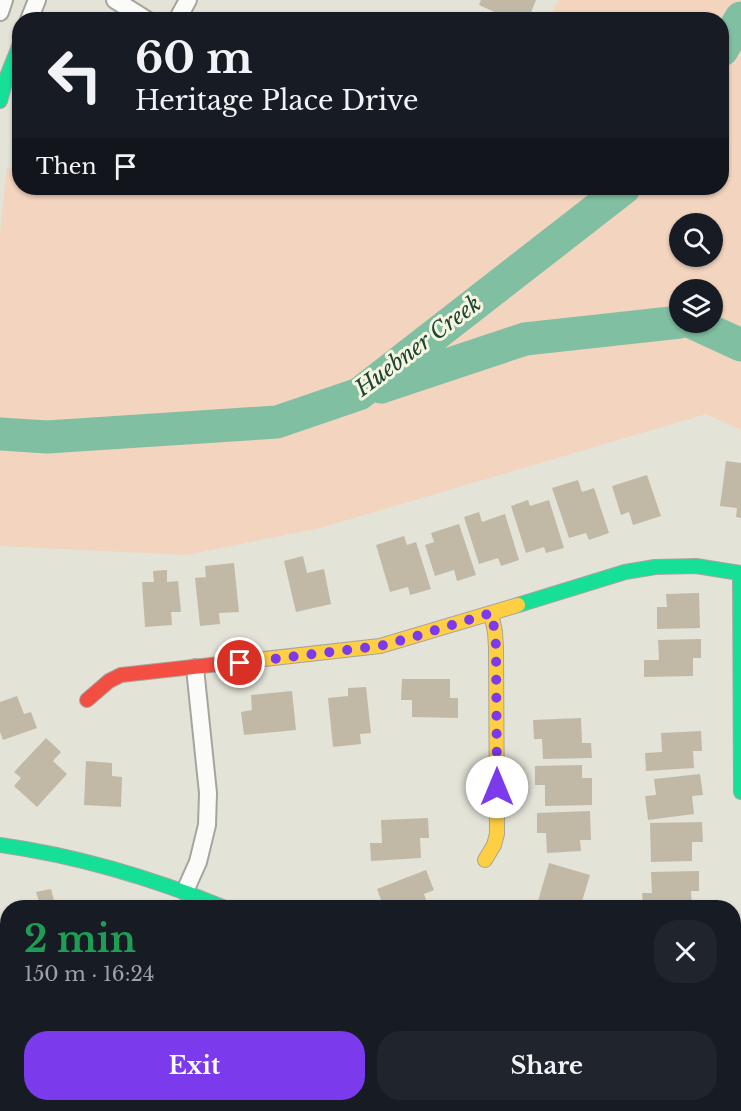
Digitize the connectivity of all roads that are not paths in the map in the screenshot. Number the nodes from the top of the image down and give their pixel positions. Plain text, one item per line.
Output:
1 (4, 0) edge
2 (115, 0) edge
3 (0, 12) edge
4 (134, 12) edge
5 (12, 64) edge
6 (0, 100) edge
7 (740, 573) edge
8 (491, 613) junction
9 (195, 668) junction
10 (87, 700) dead end
11 (741, 792) edge
12 (0, 845) edge
13 (485, 860) dead end
14 (184, 891) junction
15 (206, 900) edge

1 - 3 street
2 - 4 street
5 - 6 street
7 - 8 street
7 - 11 street
8 - 9 street
8 - 13 street
9 - 10 street
9 - 14 street
12 - 14 street
14 - 15 street

